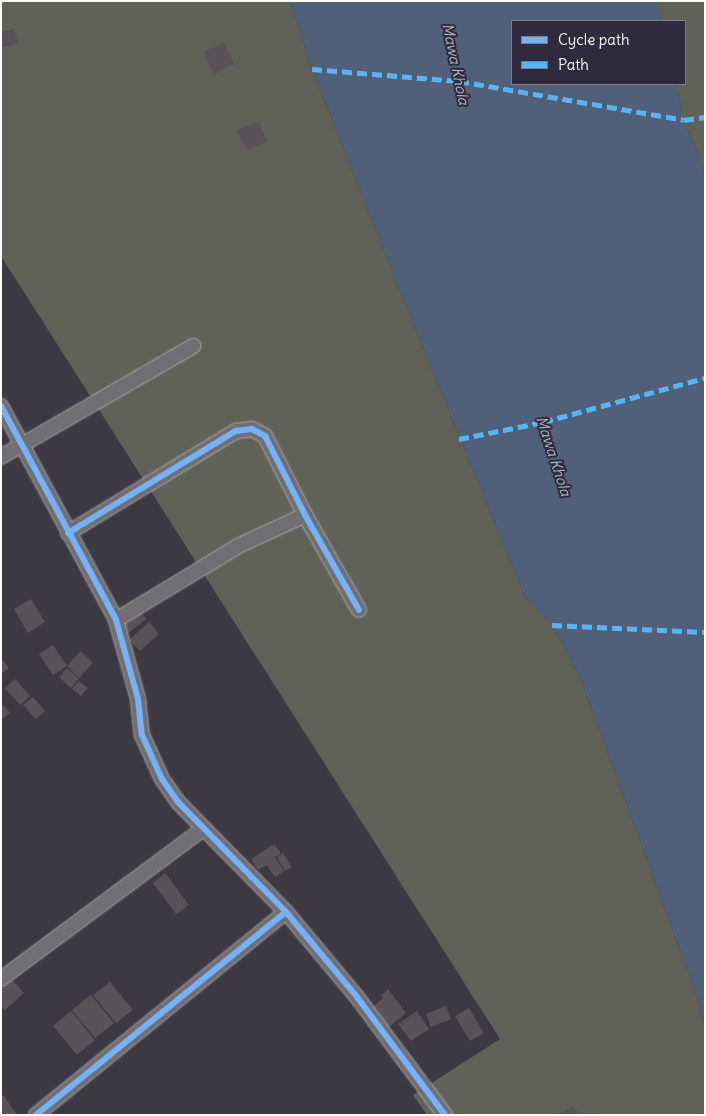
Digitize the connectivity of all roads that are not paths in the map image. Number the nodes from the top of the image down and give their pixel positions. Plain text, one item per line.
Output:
1 (193, 346) dead end
2 (1, 406) edge
3 (22, 444) junction
4 (1, 457) edge
5 (305, 515) junction
6 (68, 533) junction
7 (359, 610) dead end
8 (116, 620) junction
9 (204, 828) junction
10 (286, 912) junction
11 (1, 979) edge
12 (36, 1115) edge
13 (445, 1115) edge

1 - 3 street
2 - 3 street
3 - 4 street
3 - 6 street
5 - 6 street
5 - 7 street
5 - 8 street
6 - 8 street
8 - 9 street
9 - 10 street
9 - 11 street
10 - 12 street
10 - 13 street

